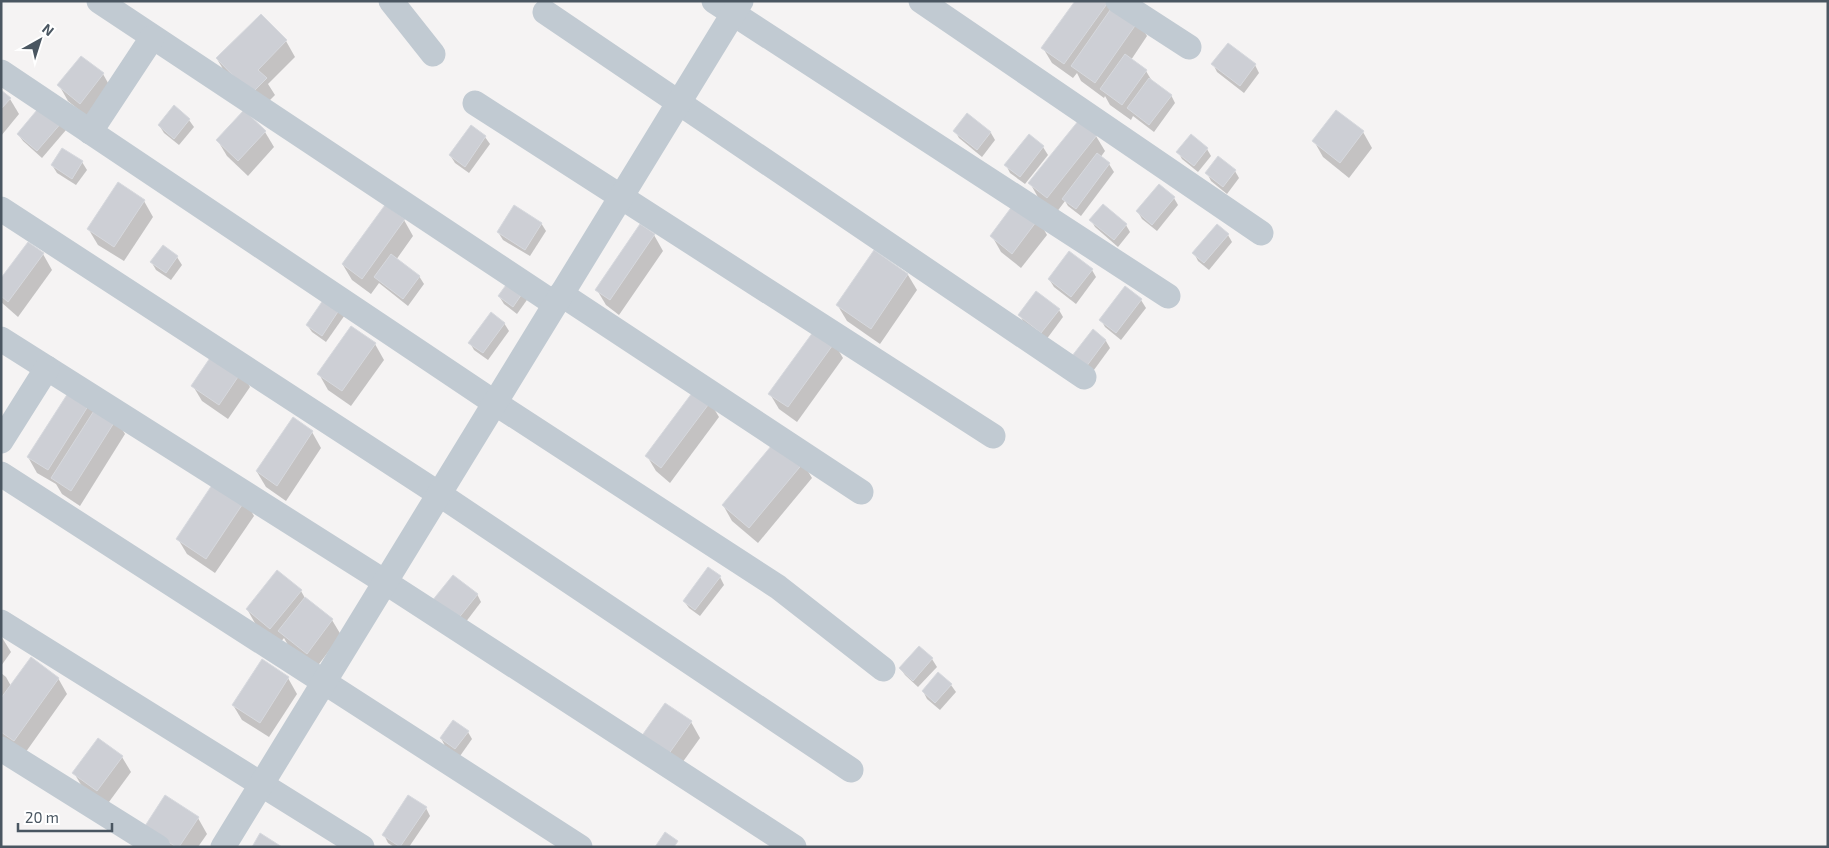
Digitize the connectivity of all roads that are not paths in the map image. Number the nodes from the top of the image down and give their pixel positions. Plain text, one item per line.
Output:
1 (99, 1) edge
2 (391, 1) edge
3 (921, 1) edge
4 (1118, 1) edge
5 (729, 5) edge
6 (545, 12) dead end
7 (152, 38) junction
8 (1189, 47) dead end
9 (433, 54) dead end
10 (1, 72) edge
11 (475, 103) dead end
12 (678, 104) junction
13 (90, 132) junction
14 (621, 197) junction
15 (1, 209) edge
16 (1261, 233) dead end
17 (1168, 296) dead end
18 (558, 299) junction
19 (1, 339) edge
20 (47, 368) junction
21 (1084, 377) dead end
22 (495, 403) junction
23 (993, 436) dead end
24 (1, 441) edge
25 (1, 474) edge
26 (861, 492) dead end
27 (439, 494) junction
28 (385, 582) junction
29 (1, 622) edge
30 (883, 669) dead end
31 (324, 682) junction
32 (1, 749) edge
33 (851, 770) dead end
34 (262, 784) junction
35 (158, 847) edge
36 (223, 847) edge
37 (362, 847) edge
38 (580, 847) edge
39 (794, 847) edge

1 - 7 street
2 - 9 street
3 - 16 street
4 - 8 street
5 - 12 street
5 - 17 street
6 - 12 street
7 - 13 street
7 - 18 street
10 - 13 street
11 - 14 street
12 - 14 street
12 - 21 street
13 - 22 street
14 - 18 street
14 - 23 street
15 - 27 street
18 - 22 street
18 - 26 street
19 - 20 street
20 - 24 street
20 - 28 street
22 - 27 street
22 - 30 street
25 - 31 street
27 - 28 street
27 - 33 street
28 - 31 street
28 - 39 street
29 - 34 street
31 - 34 street
31 - 38 street
32 - 35 street
34 - 36 street
34 - 37 street

